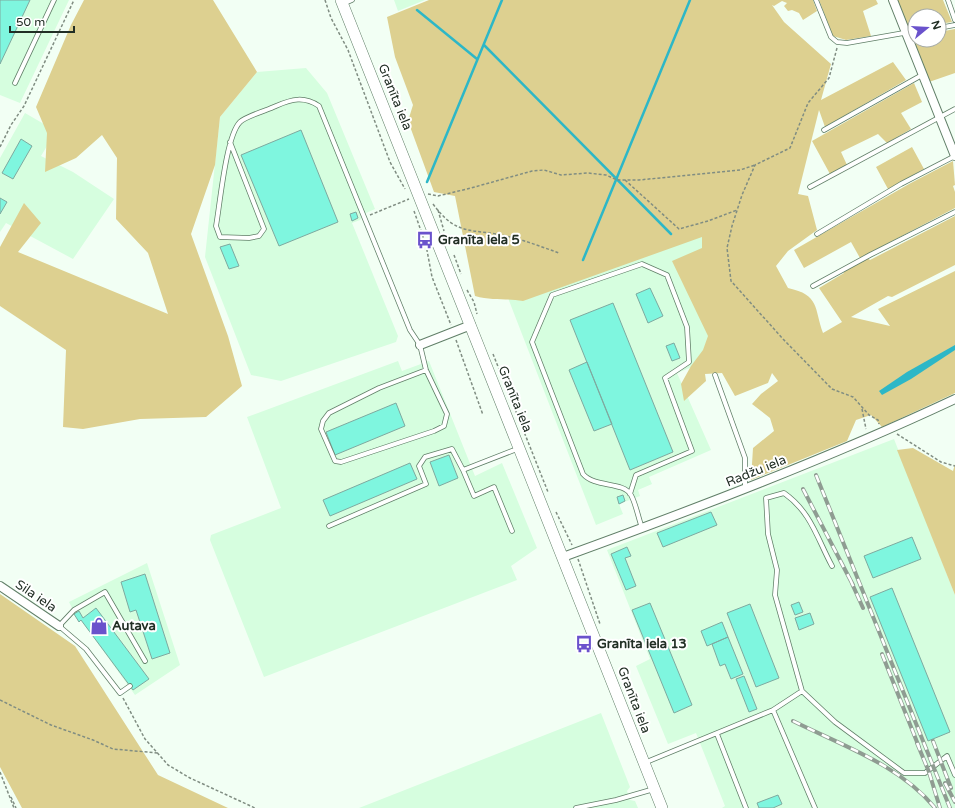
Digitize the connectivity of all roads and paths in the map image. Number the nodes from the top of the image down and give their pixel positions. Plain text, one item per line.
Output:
1 (54, 0) edge
2 (74, 0) edge
3 (325, 0) edge
4 (816, 0) edge
5 (893, 0) edge
6 (948, 0) edge
7 (345, 1) edge
8 (955, 20) edge
9 (906, 33) junction
10 (838, 42) junction
11 (923, 75) junction
12 (15, 83) dead end
13 (955, 109) edge
14 (940, 117) junction
15 (824, 130) dead end
16 (230, 142) junction
17 (0, 147) edge
18 (955, 156) edge
19 (755, 165) junction
20 (625, 180) junction
21 (810, 187) dead end
22 (406, 192) dead end
23 (419, 197) junction
24 (431, 202) dead end
25 (412, 205) dead end
26 (438, 210) junction
27 (737, 210) junction
28 (413, 211) dead end
29 (955, 212) edge
30 (364, 217) junction
31 (445, 233) dead end
32 (817, 234) dead end
33 (559, 253) dead end
34 (453, 254) dead end
35 (461, 275) dead end
36 (813, 286) dead end
37 (464, 288) dead end
38 (478, 316) dead end
39 (471, 326) junction
40 (453, 332) junction
41 (420, 345) junction
42 (491, 350) dead end
43 (426, 370) junction
44 (715, 375) dead end
45 (955, 399) edge
46 (861, 408) junction
47 (483, 415) dead end
48 (891, 429) junction
49 (883, 433) junction
50 (868, 439) junction
51 (520, 448) junction
52 (955, 466) edge
53 (463, 470) junction
54 (744, 489) junction
55 (548, 493) dead end
56 (630, 494) junction
57 (553, 508) dead end
58 (329, 526) dead end
59 (642, 528) junction
60 (512, 531) dead end
61 (575, 552) junction
62 (563, 557) junction
63 (832, 566) dead end
64 (0, 586) edge
65 (59, 626) junction
66 (602, 631) dead end
67 (145, 661) dead end
68 (130, 686) dead end
69 (802, 691) junction
70 (120, 693) junction
71 (0, 700) edge
72 (773, 710) junction
73 (717, 734) junction
74 (158, 753) junction
75 (644, 763) junction
76 (0, 772) edge
77 (955, 775) edge
78 (654, 788) junction
79 (15, 808) edge
80 (255, 808) edge
81 (576, 808) edge
82 (662, 808) edge
83 (746, 808) edge
84 (815, 808) edge

1 - 12 lane
2 - 17 path
3 - 22 path
4 - 10 lane
5 - 9 street
6 - 8 lane
7 - 23 main road, Granīta iela
9 - 10 lane
9 - 11 street
10 - 19 path
11 - 14 street
11 - 15 lane
13 - 14 lane
14 - 18 street
14 - 21 lane
16 - 16 lane
16 - 30 lane
18 - 32 lane
19 - 20 path
19 - 27 path
20 - 23 path
20 - 27 path
23 - 25 path
23 - 30 path
23 - 39 main road, Granīta iela
24 - 26 path
26 - 31 path
26 - 33 path
27 - 46 path
28 - 40 path
29 - 36 lane
30 - 41 lane
34 - 35 path
37 - 38 path
39 - 40 street
39 - 51 main road, Granīta iela
40 - 41 street
40 - 47 path
41 - 43 lane
42 - 55 path
43 - 43 lane
44 - 54 lane
45 - 48 street, Radžu iela
46 - 49 path
46 - 50 path
48 - 49 street, Radžu iela
48 - 52 path
49 - 50 street, Radžu iela
50 - 54 street, Radžu iela
51 - 53 lane
51 - 62 main road, Granīta iela
53 - 58 lane
53 - 60 lane
54 - 59 street, Radžu iela
56 - 56 lane
56 - 59 lane
57 - 61 path
59 - 61 street, Radžu iela
61 - 62 street, Radžu iela
61 - 66 path
62 - 75 main road, Granīta iela
63 - 69 lane
64 - 65 street, Sila iela
65 - 67 lane
65 - 70 lane
68 - 70 lane
69 - 72 lane
69 - 77 lane
70 - 74 path
71 - 74 path
72 - 73 lane
72 - 84 lane
73 - 75 lane
73 - 83 lane
74 - 80 path
75 - 78 main road, Granīta iela
76 - 79 path
78 - 81 lane
78 - 82 main road, Granīta iela

